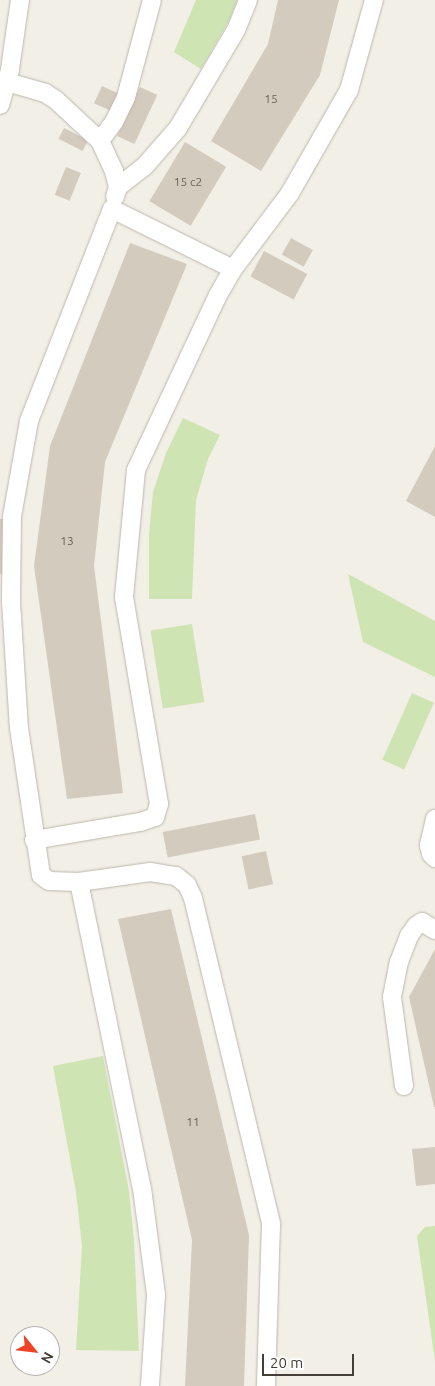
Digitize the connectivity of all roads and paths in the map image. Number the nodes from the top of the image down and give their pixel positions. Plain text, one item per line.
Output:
1 (20, 0) edge
2 (152, 0) edge
3 (248, 0) edge
4 (374, 0) edge
5 (7, 82) junction
6 (0, 105) edge
7 (100, 141) junction
8 (118, 187) junction
9 (112, 209) junction
10 (233, 269) junction
11 (435, 819) edge
12 (34, 840) junction
13 (435, 858) edge
14 (79, 882) junction
15 (435, 930) edge
16 (404, 1086) dead end
17 (150, 1386) edge
18 (266, 1386) edge

1 - 5 lane
2 - 7 lane
3 - 8 lane
4 - 10 lane
5 - 6 lane
5 - 7 lane
7 - 8 lane
8 - 9 lane
9 - 10 lane
9 - 12 lane
10 - 12 lane
11 - 13 lane
12 - 14 lane
14 - 17 lane
14 - 18 lane
15 - 16 lane

